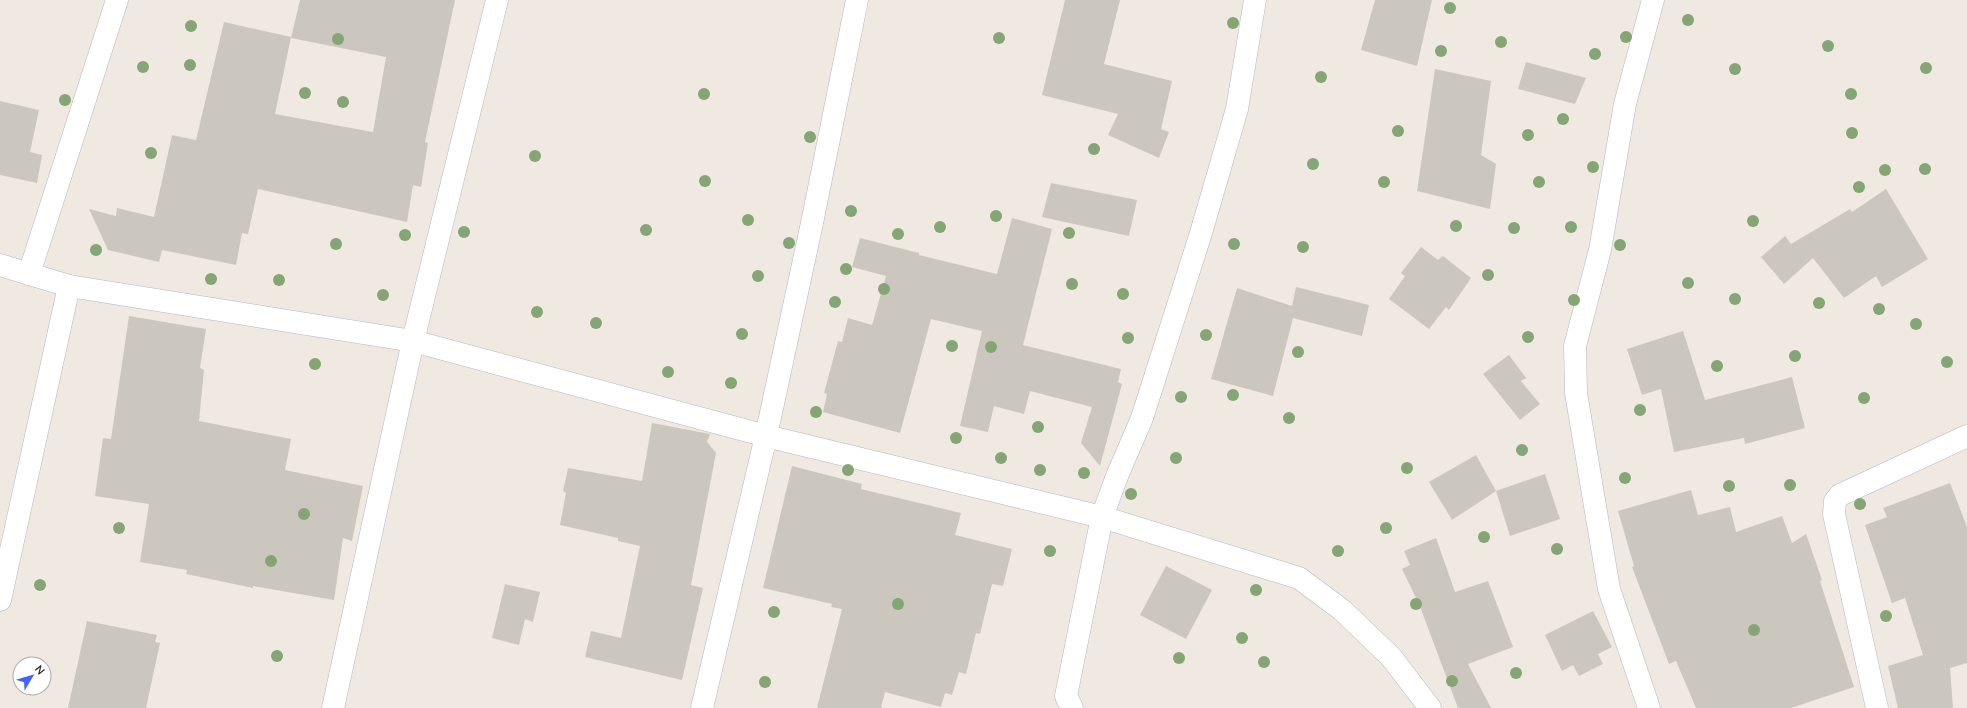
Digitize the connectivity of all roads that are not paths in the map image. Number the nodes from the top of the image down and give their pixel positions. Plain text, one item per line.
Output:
1 (117, 0) edge
2 (498, 0) edge
3 (857, 0) edge
4 (1255, 0) edge
5 (1653, 0) edge
6 (0, 265) edge
7 (29, 274) junction
8 (69, 286) junction
9 (413, 341) junction
10 (766, 436) junction
11 (1967, 436) edge
12 (1102, 517) junction
13 (0, 600) edge
14 (333, 708) edge
15 (702, 708) edge
16 (1072, 708) edge
17 (1430, 708) edge
18 (1649, 708) edge
19 (1877, 708) edge

1 - 7 street
2 - 9 street
3 - 10 street
4 - 12 street
5 - 18 street
6 - 7 street
7 - 8 street
8 - 9 street
8 - 13 street
9 - 10 street
9 - 14 street
10 - 12 street
10 - 15 street
11 - 19 street
12 - 16 street
12 - 17 street

